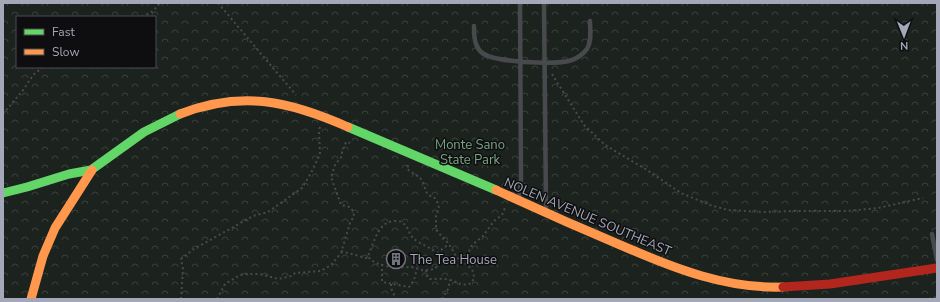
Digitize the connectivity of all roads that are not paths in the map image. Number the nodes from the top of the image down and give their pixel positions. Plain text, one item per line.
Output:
1 (520, 3) edge
2 (544, 3) edge
3 (590, 21) dead end
4 (474, 26) dead end
5 (520, 61) junction
6 (545, 63) junction
7 (92, 170) junction
8 (3, 193) edge
9 (519, 200) junction
10 (546, 214) junction
11 (932, 234) dead end
12 (937, 260) edge
13 (937, 268) edge
14 (31, 299) edge

1 - 5 lane
2 - 6 lane
3 - 6 lane
4 - 5 lane
5 - 6 lane
5 - 9 lane
6 - 10 lane
7 - 8 street, NOLEN AVENUE SOUTHEAST
7 - 9 street, NOLEN AVENUE SOUTHEAST
7 - 14 street, NOLEN AVENUE SOUTHEAST
9 - 10 street, NOLEN AVENUE SOUTHEAST
10 - 13 street, NOLEN AVENUE SOUTHEAST
11 - 12 lane

